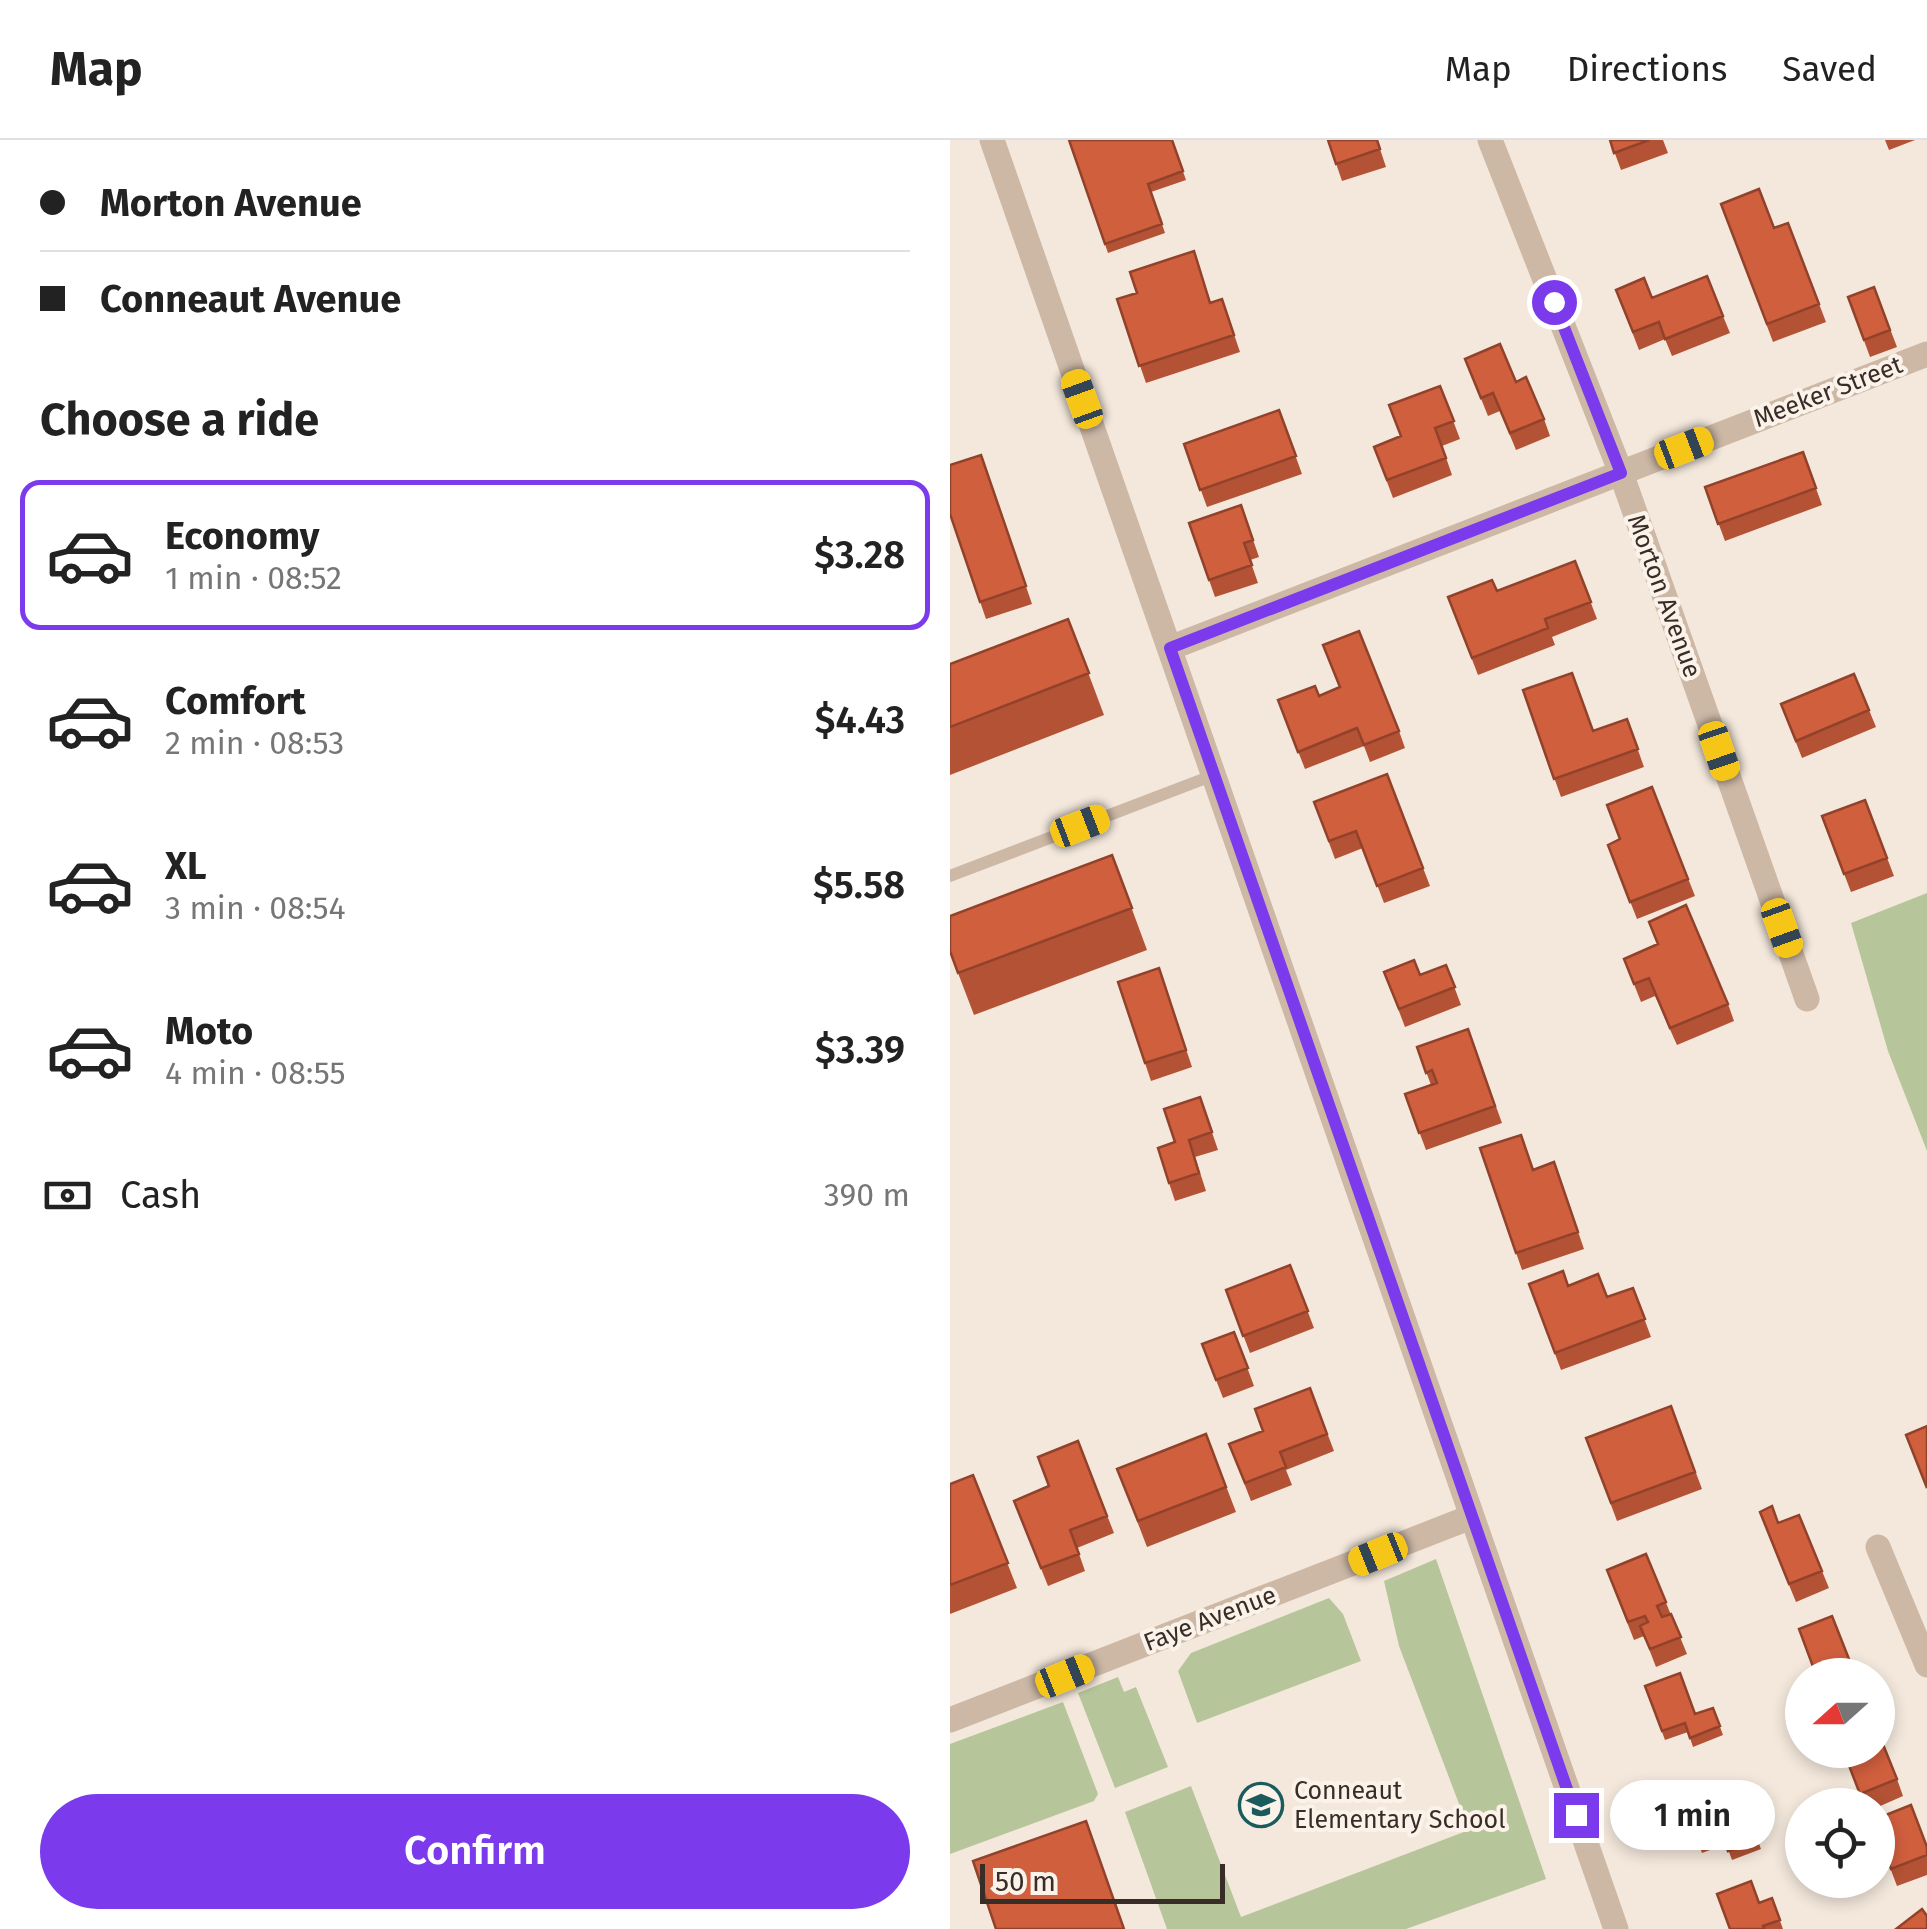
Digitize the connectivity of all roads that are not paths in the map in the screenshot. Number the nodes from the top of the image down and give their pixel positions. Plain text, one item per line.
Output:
1 (992, 140) edge
2 (1490, 140) edge
3 (1927, 354) edge
4 (1621, 473) junction
5 (1170, 648) junction
6 (1214, 775) junction
7 (950, 876) edge
8 (1807, 999) dead end
9 (1471, 1518) junction
10 (1878, 1547) dead end
11 (1927, 1664) edge
12 (950, 1720) edge
13 (1616, 1929) edge

1 - 5 street
2 - 4 street, Morton Avenue
3 - 4 street, Meeker Street
4 - 5 street, Meeker Street
4 - 8 street, Morton Avenue
5 - 6 street
6 - 7 lane
6 - 9 street
9 - 12 street, Faye Avenue
9 - 13 street
10 - 11 street

